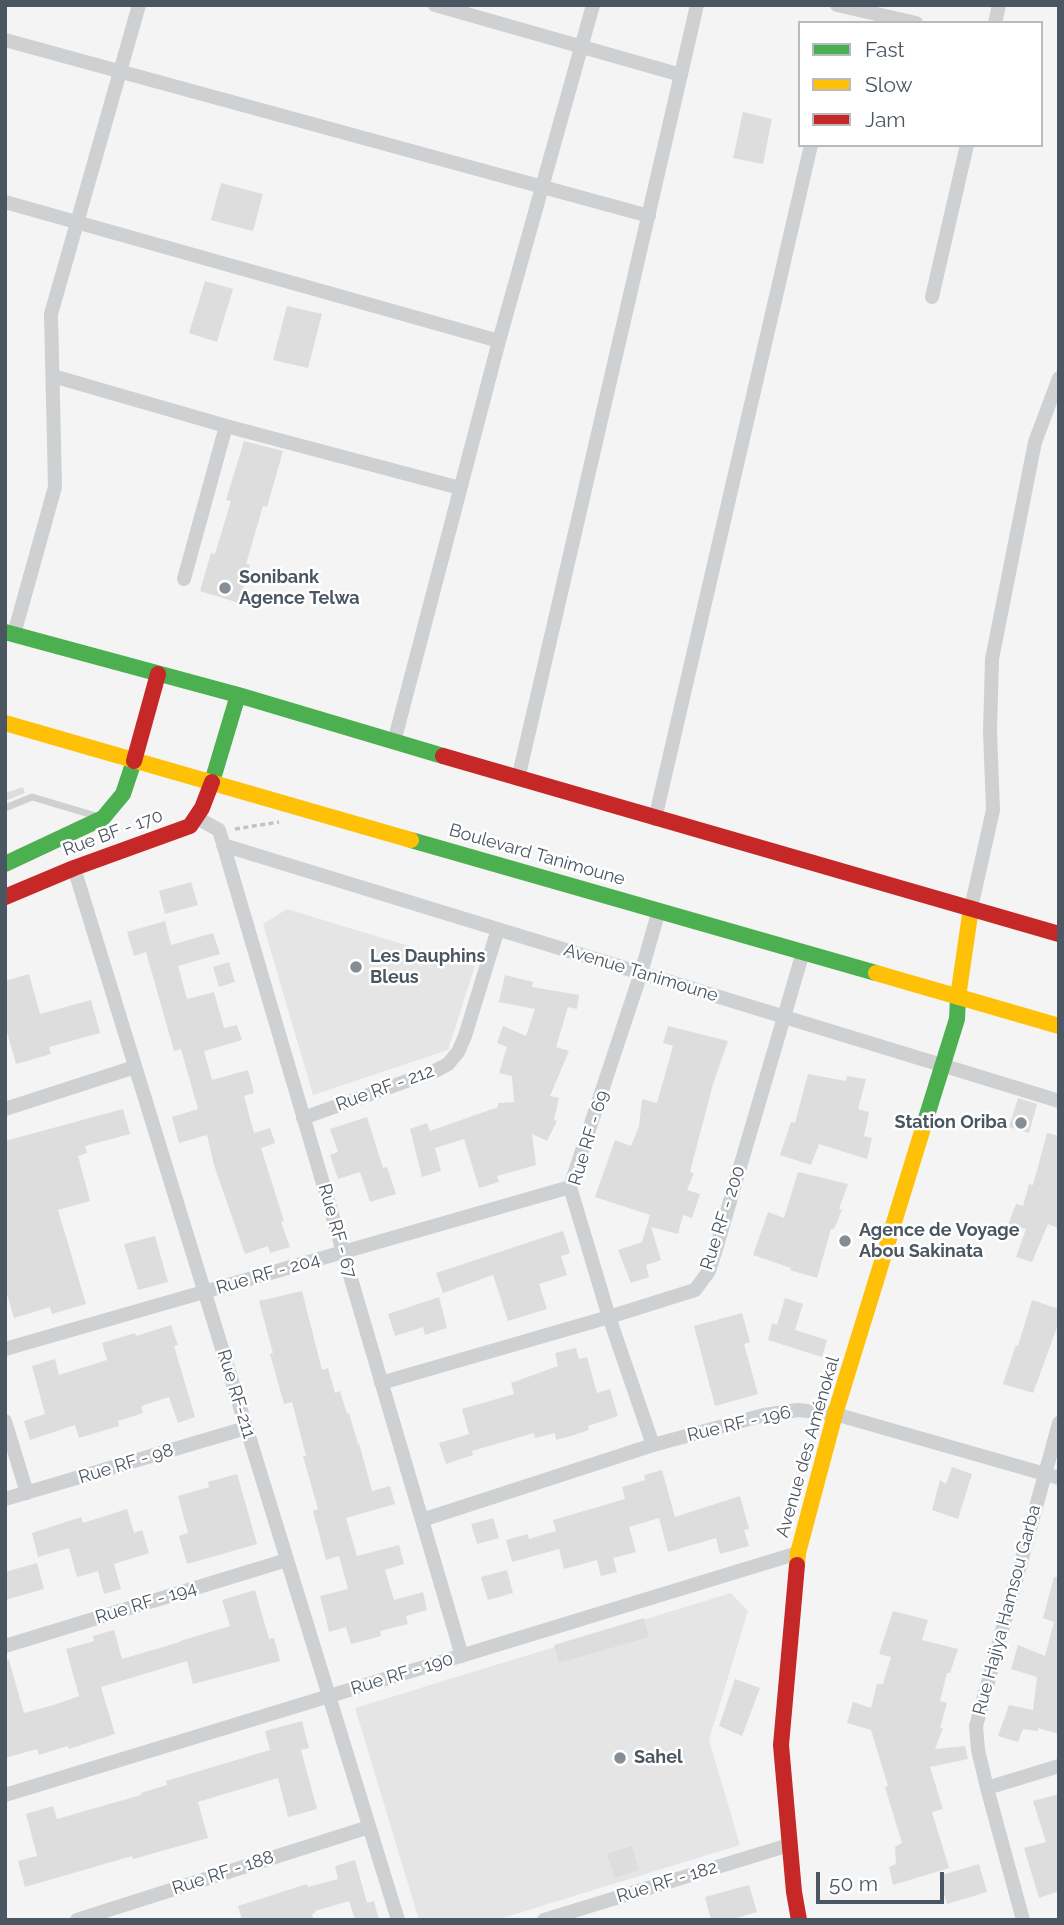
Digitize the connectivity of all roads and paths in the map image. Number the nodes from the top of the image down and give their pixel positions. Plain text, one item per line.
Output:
1 (139, 5) edge
2 (435, 5) edge
3 (593, 5) edge
4 (697, 5) edge
5 (842, 6) edge
6 (907, 21) edge
7 (5, 40) edge
8 (582, 47) junction
9 (120, 72) junction
10 (681, 75) junction
11 (811, 147) edge
12 (967, 147) edge
13 (542, 187) junction
14 (5, 202) edge
15 (649, 216) junction
16 (77, 222) junction
17 (932, 297) dead end
18 (499, 341) junction
19 (53, 376) junction
20 (1059, 378) edge
21 (226, 426) junction
22 (460, 488) junction
23 (184, 579) dead end
24 (10, 633) edge
25 (158, 674) junction
26 (238, 695) junction
27 (5, 723) edge
28 (394, 743) junction
29 (134, 761) junction
30 (518, 779) junction
31 (212, 782) junction
32 (5, 808) edge
33 (103, 818) junction
34 (197, 818) junction
35 (655, 819) junction
36 (223, 845) junction
37 (5, 864) edge
38 (74, 868) junction
39 (5, 897) edge
40 (971, 908) junction
41 (659, 910) junction
42 (498, 929) junction
43 (1059, 934) edge
44 (803, 952) junction
45 (642, 973) junction
46 (958, 998) junction
47 (784, 1016) junction
48 (1059, 1026) edge
49 (942, 1065) junction
50 (135, 1067) junction
51 (1059, 1101) edge
52 (5, 1109) edge
53 (303, 1118) junction
54 (570, 1187) junction
55 (343, 1252) junction
56 (205, 1293) junction
57 (609, 1317) junction
58 (5, 1349) edge
59 (382, 1383) junction
60 (835, 1414) junction
61 (5, 1421) edge
62 (1059, 1423) edge
63 (246, 1428) junction
64 (653, 1445) junction
65 (1044, 1474) junction
66 (1059, 1478) edge
67 (27, 1493) junction
68 (5, 1499) edge
69 (422, 1520) junction
70 (798, 1553) junction
71 (287, 1560) junction
72 (5, 1646) edge
73 (462, 1656) junction
74 (329, 1696) junction
75 (1059, 1766) edge
76 (987, 1788) junction
77 (5, 1795) edge
78 (369, 1827) junction
79 (789, 1845) junction
80 (77, 1920) edge
81 (398, 1920) edge
82 (544, 1920) edge
83 (799, 1920) edge
84 (1023, 1920) edge

1 - 9 street
2 - 8 street
3 - 8 street
4 - 10 street
5 - 6 street
7 - 9 street
8 - 10 street
8 - 13 street
9 - 13 street
9 - 16 street
10 - 15 street
11 - 35 street
12 - 17 street
13 - 15 street
13 - 18 street
14 - 16 street
15 - 30 street
16 - 18 street
16 - 19 street
18 - 22 street
19 - 21 street
19 - 24 street
20 - 40 street
21 - 22 street
21 - 23 street
22 - 28 street
24 - 25 main road
25 - 26 main road
25 - 29 main road, Rue BF - 170
26 - 28 main road
26 - 31 main road
27 - 29 main road, Boulevard Tanimoune
28 - 30 main road
29 - 31 main road, Boulevard Tanimoune
29 - 33 main road, Rue BF - 170
30 - 35 main road
31 - 34 main road
31 - 41 main road, Boulevard Tanimoune
32 - 33 lane
33 - 37 main road, Rue BF - 170
34 - 36 street, Rue RF - 67
34 - 38 main road, Rue BF - 170
35 - 40 main road
36 - 42 street, Avenue Tanimoune
36 - 53 street, Rue RF - 67
38 - 39 main road, Rue BF - 170
38 - 50 street, Rue RF-211
40 - 43 main road
40 - 46 main road, Avenue des Aménokal
41 - 44 main road, Boulevard Tanimoune
41 - 45 street, Rue RF - 69
42 - 45 street, Avenue Tanimoune
42 - 53 street, Rue RF - 212
44 - 46 main road, Boulevard Tanimoune
44 - 47 street, Rue RF - 200
45 - 47 street, Avenue Tanimoune
45 - 54 street, Rue RF - 69
46 - 48 main road, Boulevard Tanimoune
46 - 49 main road, Avenue des Aménokal
47 - 49 street, Avenue Tanimoune
47 - 57 street, Rue RF - 200
49 - 51 street, Avenue Tanimoune
49 - 60 main road, Avenue des Aménokal
50 - 52 street
50 - 56 street, Rue RF-211
53 - 55 street, Rue RF - 67
54 - 55 street, Rue RF - 204
54 - 57 street, Rue RF - 69
55 - 56 street, Rue RF - 204
55 - 59 street, Rue RF - 67
56 - 58 street, Rue RF - 204
56 - 63 street, Rue RF-211
57 - 59 street, Rue RF - 200
57 - 64 street, Rue RF - 69
59 - 69 street, Rue RF - 67
60 - 64 street, Rue RF - 196
60 - 65 street, Rue RF - 196
60 - 70 main road, Avenue des Aménokal
61 - 67 street
62 - 65 street, Rue Hajiya Hamsou Garba
63 - 67 street, Rue RF - 98
63 - 71 street, Rue RF-211
64 - 69 street, Rue RF - 196
65 - 66 street, Rue RF - 196
65 - 76 street, Rue Hajiya Hamsou Garba
67 - 68 street, Rue RF - 98
69 - 73 street, Rue RF - 67
70 - 73 street, Rue RF - 190
70 - 79 main road, Avenue des Aménokal
71 - 72 street, Rue RF - 194
71 - 74 street, Rue RF-211
73 - 74 street, Rue RF - 190
74 - 77 street, Rue RF - 190
74 - 78 street, Rue RF-211
75 - 76 street
76 - 84 street, Rue Hajiya Hamsou Garba
78 - 80 street, Rue RF - 188
78 - 81 street, Rue RF-211
79 - 82 street, Rue RF - 182
79 - 83 main road, Avenue des Aménokal

